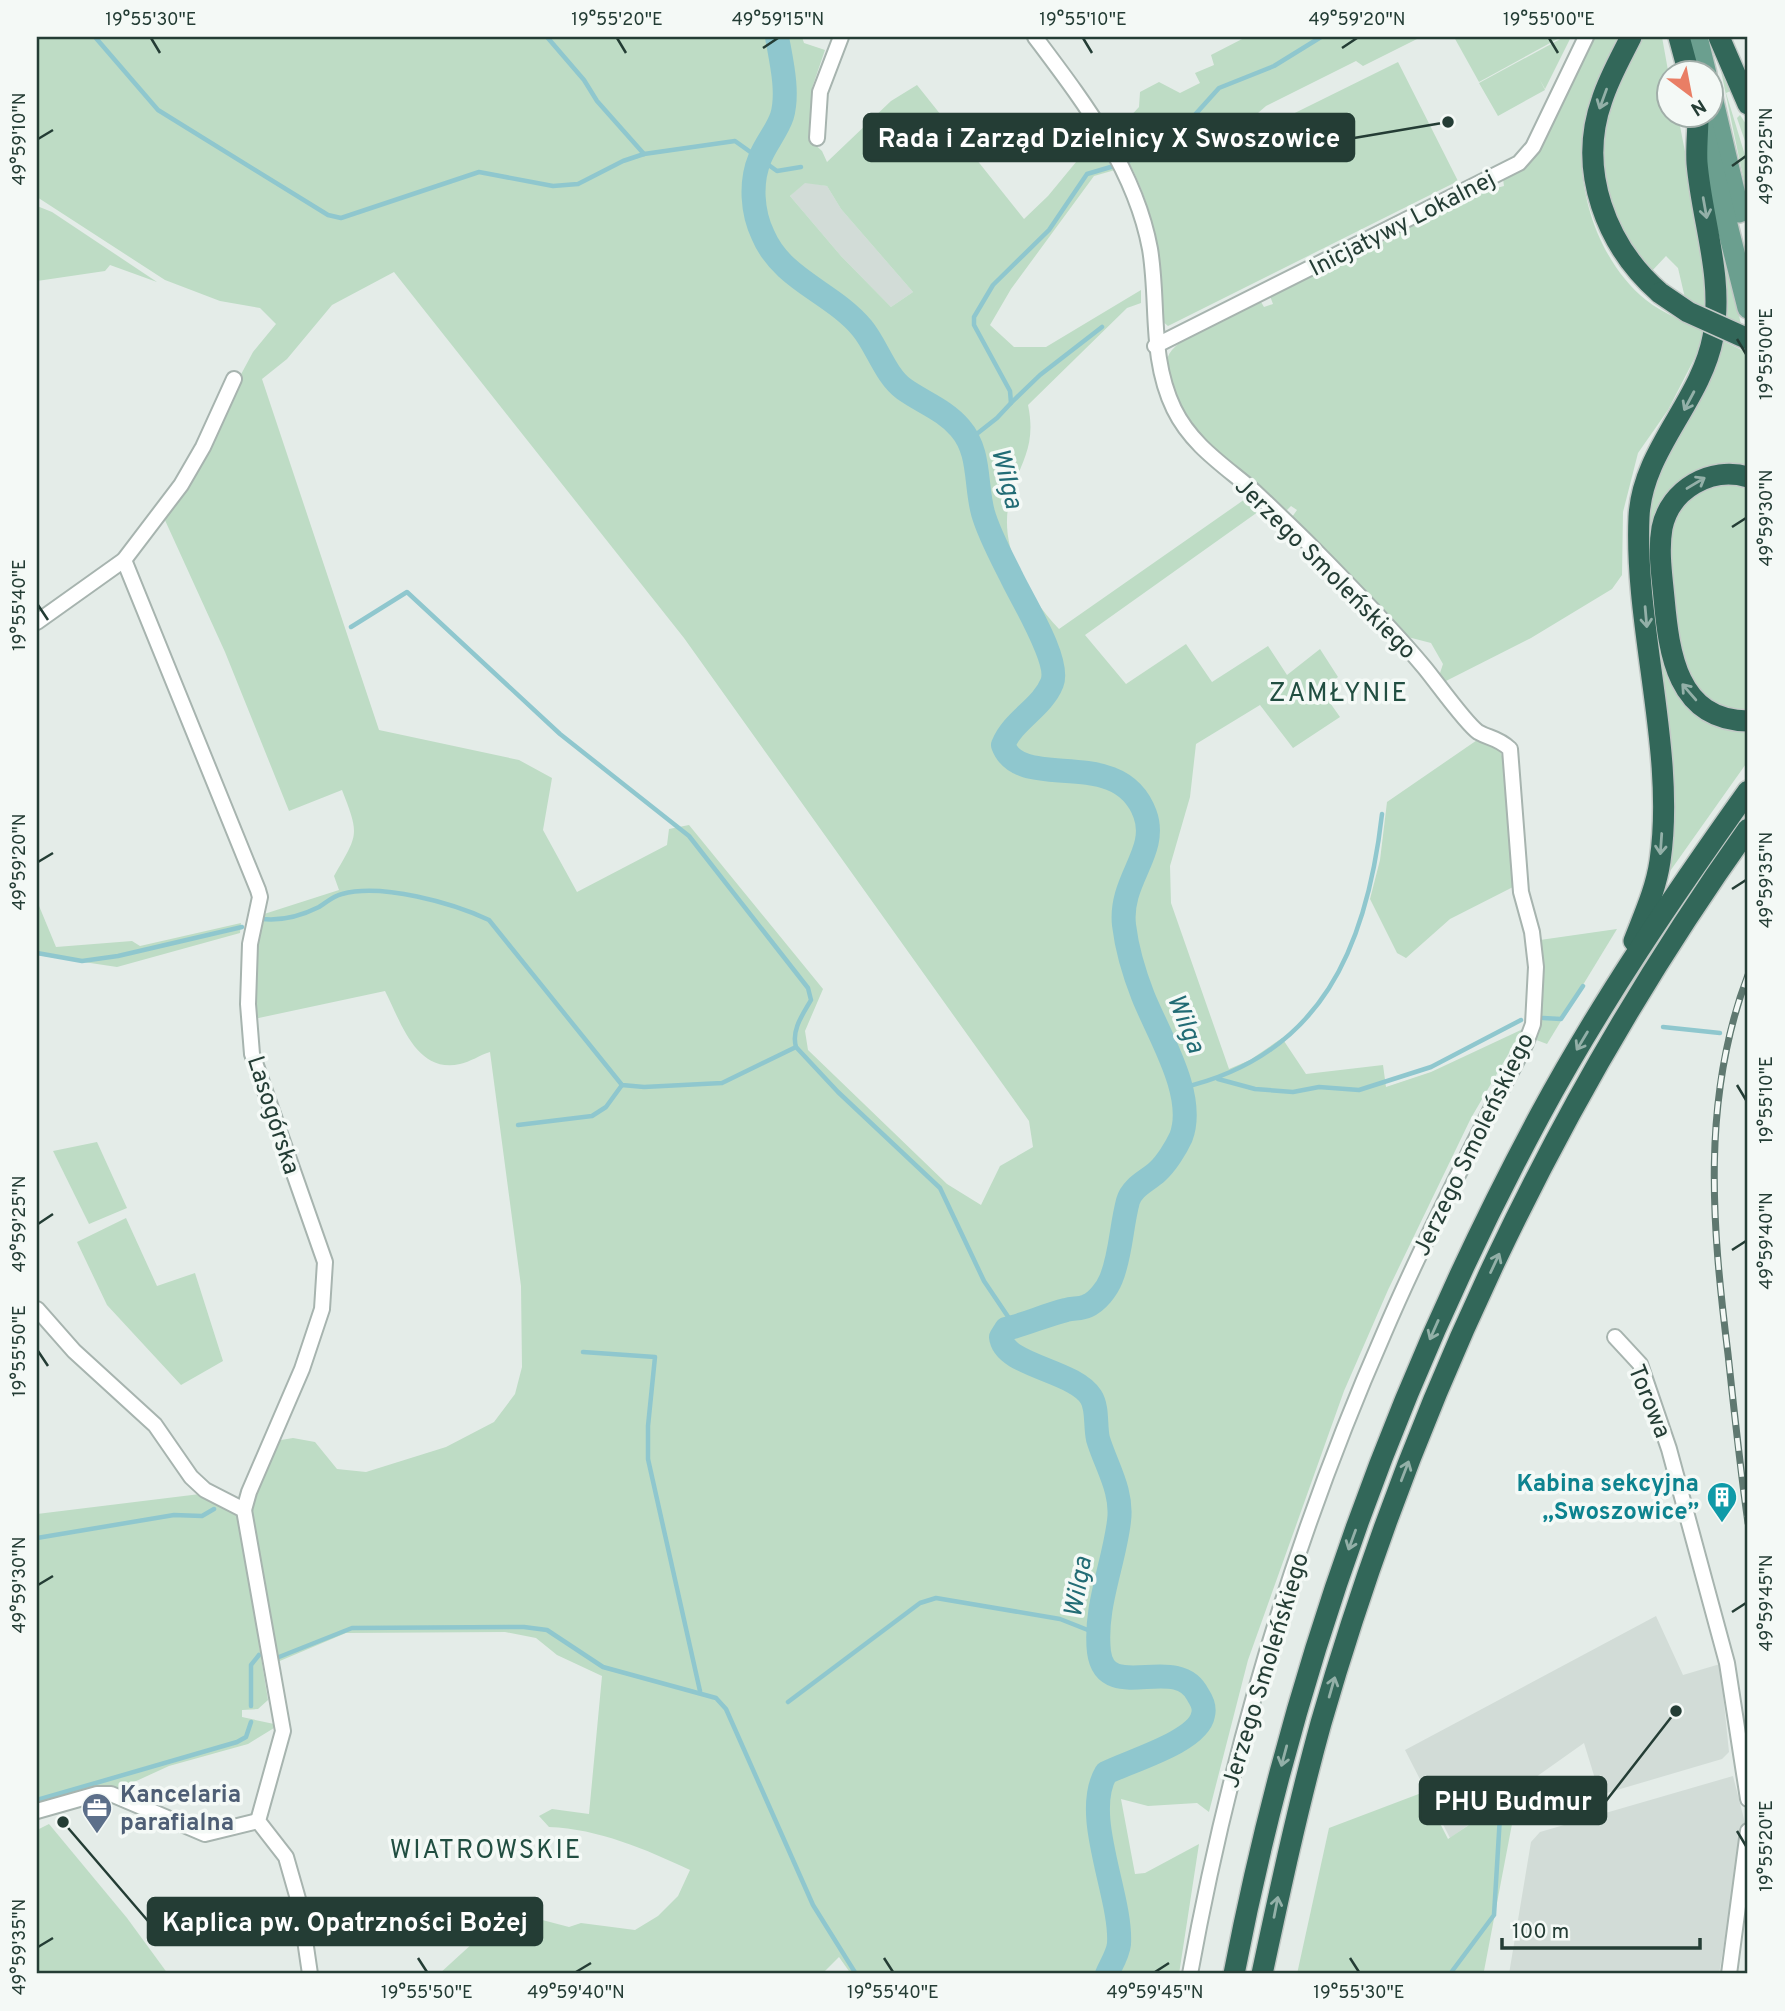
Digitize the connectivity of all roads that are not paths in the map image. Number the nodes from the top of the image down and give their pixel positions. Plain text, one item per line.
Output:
1 (841, 37) edge
2 (1035, 37) edge
3 (1586, 37) edge
4 (1631, 37) edge
5 (1679, 37) edge
6 (1697, 37) edge
7 (1719, 37) edge
8 (1685, 60) edge
9 (1703, 60) edge
10 (1748, 104) edge
11 (1698, 130) edge
12 (1703, 130) edge
13 (1720, 130) edge
14 (817, 138) dead end
15 (1748, 248) edge
16 (1748, 308) edge
17 (1748, 339) edge
18 (1155, 346) junction
19 (234, 379) dead end
20 (1748, 477) edge
21 (124, 561) junction
22 (37, 622) edge
23 (1748, 720) edge
24 (1748, 791) edge
25 (1748, 830) edge
26 (1617, 982) junction
27 (37, 1309) edge
28 (1615, 1337) dead end
29 (244, 1510) junction
30 (1748, 1799) edge
31 (37, 1811) edge
32 (258, 1821) junction
33 (1748, 1831) edge
34 (310, 1974) edge
35 (1190, 1974) edge
36 (1234, 1974) edge
37 (1262, 1974) edge
38 (1729, 1974) edge

1 - 14 street
2 - 18 street, Jerzego Smoleńskiego
3 - 18 street, Inicjatywy Lokalnej
4 -> 17 highway, bridge
5 - 8 highway
6 - 9 main road
7 - 10 highway
11 -> 26 highway
12 - 16 main road
13 - 15 main road
18 - 35 street, Jerzego Smoleńskiego
19 - 21 street
23 -> 20 highway
21 - 22 street
21 - 29 street, Lasogórska
24 - 26 highway
37 -> 25 highway
26 -> 36 highway
27 - 29 street
28 - 30 street, Torowa
29 - 32 street
31 - 32 street
32 - 34 street
33 - 38 street

